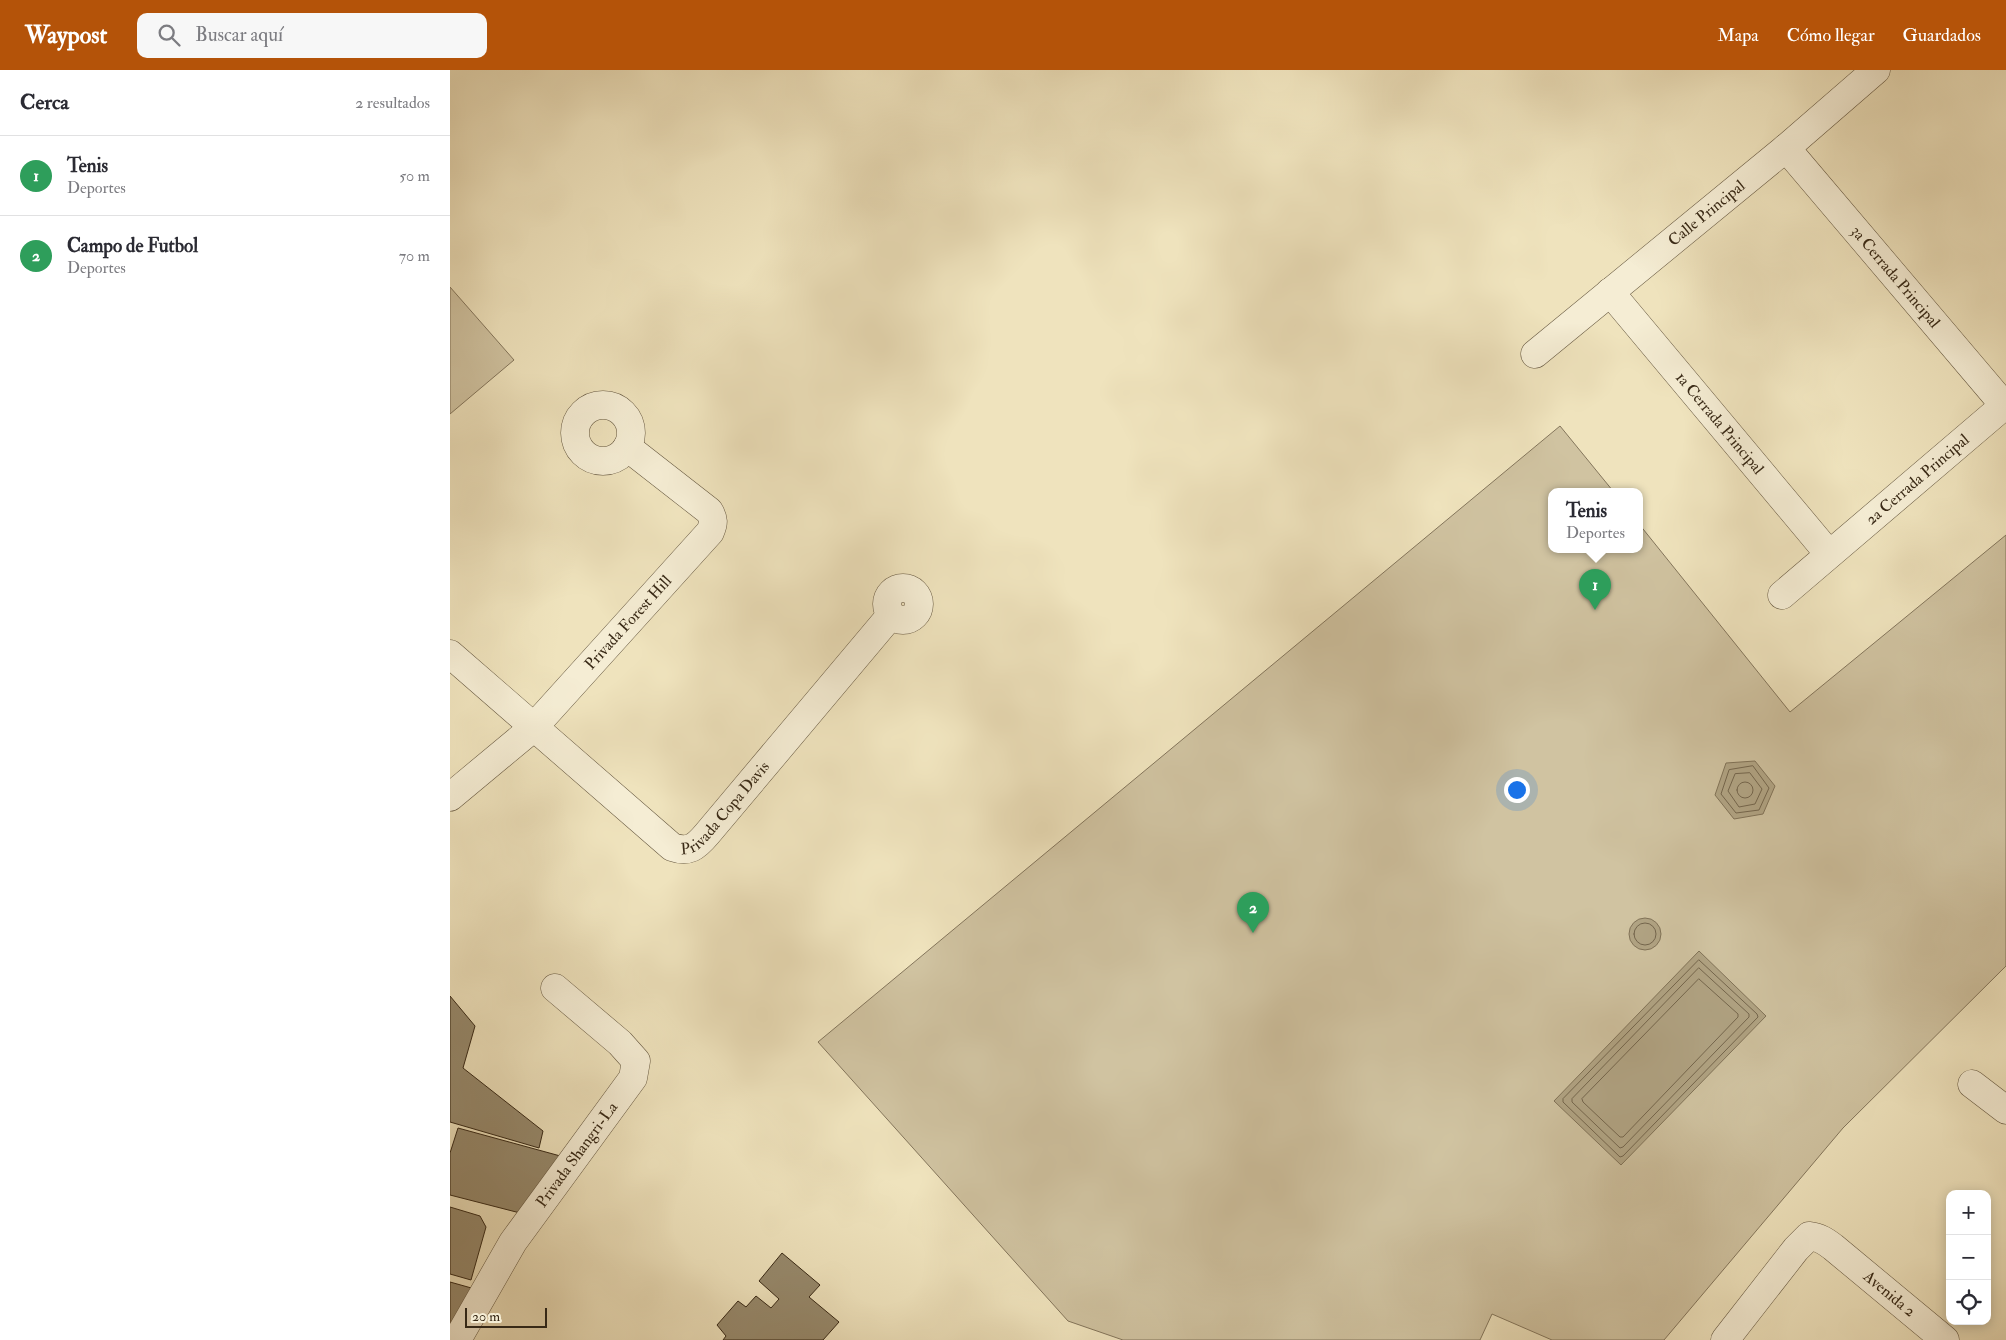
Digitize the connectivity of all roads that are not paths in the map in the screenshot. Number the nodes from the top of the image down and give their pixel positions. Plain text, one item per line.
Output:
1 (1876, 70) edge
2 (1786, 148) junction
3 (1610, 292) junction
4 (1536, 354) dead end
5 (2005, 404) edge
6 (628, 447) dead end
7 (1829, 554) junction
8 (1782, 595) dead end
9 (891, 615) dead end
10 (450, 654) edge
11 (533, 728) junction
12 (450, 797) edge
13 (555, 988) dead end
14 (1972, 1084) dead end
15 (2006, 1110) edge
16 (457, 1340) edge
17 (1725, 1340) edge
18 (1945, 1340) edge

1 - 2 street, Calle Principal
2 - 3 street, Calle Principal
2 - 5 street, 3a Cerrada Principal
3 - 4 street, Calle Principal
3 - 7 street, 1a Cerrada Principal
5 - 7 street, 2a Cerrada Principal
6 - 11 street, Privada Forest Hill
7 - 8 street, 2a Cerrada Principal
9 - 11 street, Privada Copa Davis
10 - 11 street
11 - 12 street, Privada Forest Hill
13 - 16 street, Privada Shangri-La
14 - 15 street
17 - 18 street, Avenida 2

